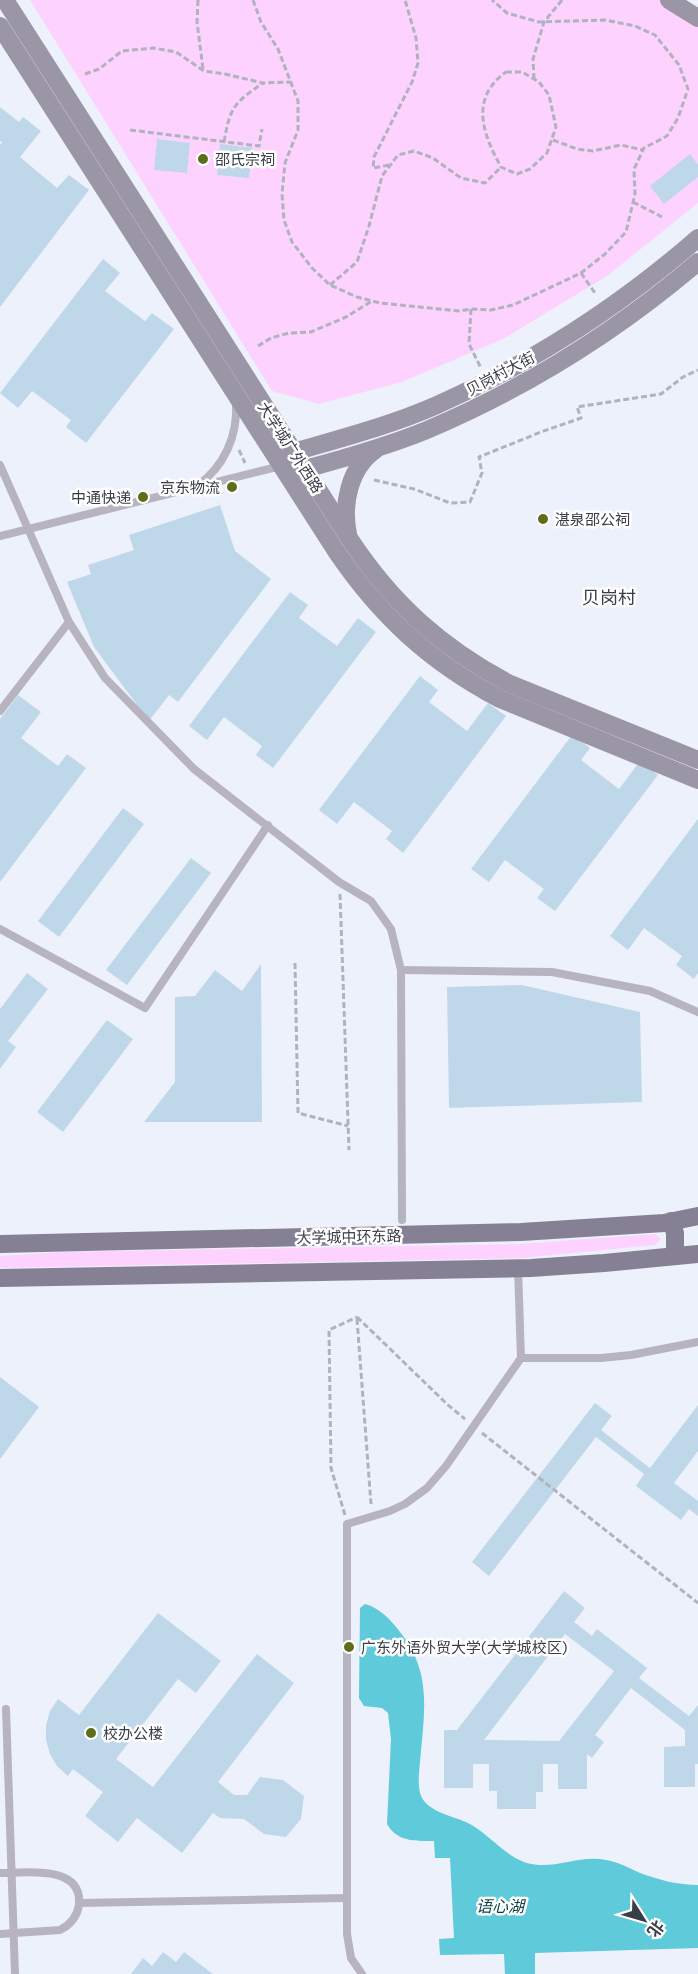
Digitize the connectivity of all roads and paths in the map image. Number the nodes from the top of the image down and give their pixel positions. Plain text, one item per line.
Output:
1 (5, 0) edge
2 (198, 0) edge
3 (253, 0) edge
4 (405, 0) edge
5 (492, 0) edge
6 (562, 0) edge
7 (669, 0) edge
8 (698, 18) edge
9 (544, 22) junction
10 (0, 26) edge
11 (204, 71) junction
12 (85, 74) dead end
13 (534, 79) junction
14 (291, 82) junction
15 (262, 83) junction
16 (262, 129) dead end
17 (130, 130) dead end
18 (553, 140) junction
19 (224, 142) junction
20 (643, 150) junction
21 (390, 164) junction
22 (501, 167) junction
23 (633, 202) junction
24 (662, 217) dead end
25 (698, 238) edge
26 (698, 262) edge
27 (581, 273) junction
28 (330, 285) junction
29 (595, 293) dead end
30 (372, 301) junction
31 (471, 309) junction
32 (258, 346) dead end
33 (482, 369) dead end
34 (698, 370) edge
35 (230, 385) junction
36 (237, 445) dead end
37 (378, 448) junction
38 (294, 452) junction
39 (245, 463) dead end
40 (0, 465) edge
41 (282, 466) junction
42 (305, 469) junction
43 (374, 480) dead end
44 (192, 489) junction
45 (29, 530) junction
46 (0, 536) edge
47 (351, 541) junction
48 (69, 622) junction
49 (0, 711) edge
50 (698, 760) edge
51 (698, 780) edge
52 (268, 825) junction
53 (339, 894) dead end
54 (0, 929) edge
55 (294, 963) dead end
56 (401, 970) junction
57 (698, 1012) edge
58 (348, 1126) junction
59 (349, 1150) dead end
60 (698, 1216) edge
61 (402, 1220) dead end
62 (671, 1221) junction
63 (0, 1244) edge
64 (698, 1254) edge
65 (675, 1256) junction
66 (518, 1268) junction
67 (0, 1278) edge
68 (357, 1317) junction
69 (698, 1342) edge
70 (521, 1358) junction
71 (474, 1427) junction
72 (372, 1517) junction
73 (347, 1524) junction
74 (698, 1603) edge
75 (6, 1709) dead end
76 (0, 1873) edge
77 (11, 1873) junction
78 (346, 1898) junction
79 (79, 1903) junction
80 (14, 1933) junction
81 (0, 1934) edge
82 (15, 1974) edge
83 (362, 1974) edge

1 - 38 main road, 大学城广外西路
2 - 11 path
3 - 14 path
4 - 21 path
5 - 9 path
6 - 9 path
7 - 8 main road
9 - 13 path
9 - 20 path
10 - 35 main road, 大学城广外西路
11 - 12 path
11 - 15 path
13 - 18 path
13 - 22 path
14 - 15 path
14 - 28 path
15 - 19 path
16 - 19 path
17 - 19 path
18 - 20 path
18 - 22 path
20 - 23 path
21 - 22 path
21 - 28 path
23 - 24 path
23 - 27 path
25 - 38 main road, 贝岗村大街
26 - 37 main road, 贝岗村大街
27 - 29 path
27 - 31 path
28 - 30 path
30 - 31 path
30 - 32 path
31 - 33 path
34 - 43 path
35 - 41 main road, 大学城广外西路
35 - 44 lane
36 - 39 path
37 - 42 main road, 贝岗村大街
37 - 47 main road
38 - 41 main road
38 - 42 main road, 大学城广外西路
40 - 45 lane
41 - 42 main road, 贝岗村大街
41 - 44 lane, 贝岗村大街
41 - 51 main road, 大学城广外西路
42 - 47 main road, 大学城广外西路
44 - 45 lane, 贝岗村大街
45 - 46 lane, 贝岗村大街
45 - 48 lane
47 - 50 main road, 大学城广外西路
48 - 49 lane
48 - 52 lane
52 - 54 lane
52 - 56 lane
53 - 58 path
55 - 58 path
56 - 57 lane
56 - 61 lane
58 - 59 path
60 - 62 main road, 大学城中环东路
62 - 63 main road, 大学城中环东路
62 - 65 main road
64 - 65 main road
65 - 66 main road
66 - 67 main road
66 - 70 lane
68 - 71 path
68 - 72 path
68 - 73 path
69 - 70 lane
70 - 71 lane
71 - 72 lane
71 - 74 path
72 - 73 lane
73 - 78 lane
75 - 77 lane
76 - 77 lane
77 - 79 lane
77 - 80 lane
78 - 79 lane
78 - 83 lane
79 - 80 lane
80 - 81 lane
80 - 82 lane

